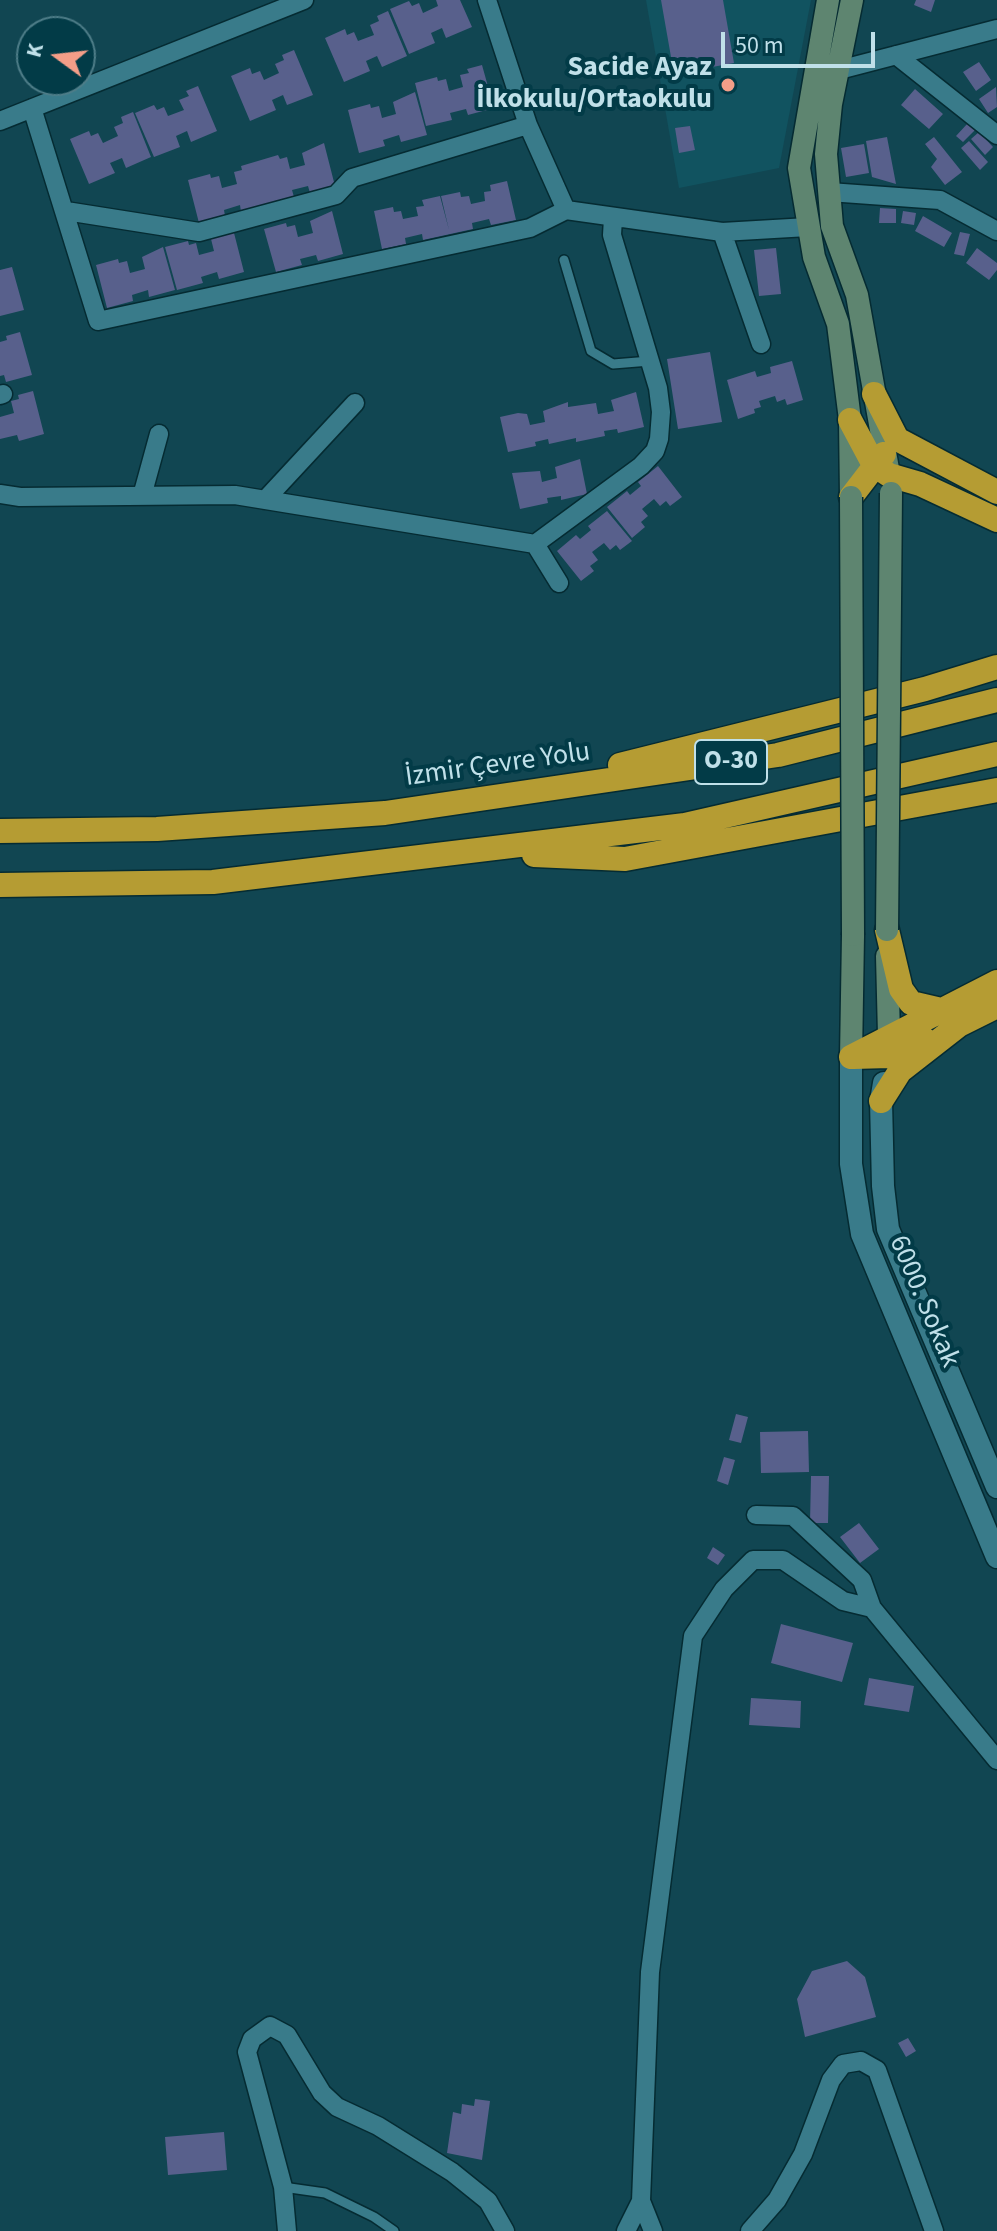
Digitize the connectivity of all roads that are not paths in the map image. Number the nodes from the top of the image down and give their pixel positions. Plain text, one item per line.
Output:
1 (304, 0) edge
2 (487, 0) edge
3 (828, 0) edge
4 (852, 0) edge
5 (997, 29) edge
6 (896, 55) junction
7 (839, 70) junction
8 (32, 108) junction
9 (0, 121) edge
10 (528, 125) junction
11 (997, 135) edge
12 (829, 192) junction
13 (566, 210) junction
14 (66, 211) junction
15 (613, 218) junction
16 (808, 227) junction
17 (997, 231) edge
18 (722, 232) junction
19 (564, 260) dead end
20 (761, 344) dead end
21 (650, 361) junction
22 (874, 394) junction
23 (355, 403) dead end
24 (850, 420) junction
25 (159, 434) dead end
26 (918, 451) junction
27 (885, 472) junction
28 (997, 492) edge
29 (0, 494) edge
30 (142, 496) junction
31 (851, 497) junction
32 (265, 500) junction
33 (997, 520) edge
34 (535, 544) junction
35 (559, 583) dead end
36 (997, 667) edge
37 (997, 700) edge
38 (997, 754) edge
39 (997, 790) edge
40 (460, 803) junction
41 (0, 831) edge
42 (463, 851) junction
43 (0, 885) edge
44 (887, 930) junction
45 (997, 982) edge
46 (997, 1006) edge
47 (950, 1018) junction
48 (889, 1046) junction
49 (851, 1057) junction
50 (881, 1101) junction
51 (997, 1487) edge
52 (756, 1515) dead end
53 (997, 1557) edge
54 (872, 1608) junction
55 (997, 1760) edge
56 (283, 2187) junction
57 (641, 2201) junction
58 (287, 2231) edge
59 (394, 2231) edge
60 (505, 2231) edge
61 (626, 2231) edge
62 (653, 2231) edge
63 (750, 2231) edge
64 (934, 2231) edge

1 - 8 street
2 - 10 street
3 - 16 main road
4 - 7 main road
5 - 6 street
6 - 7 street
6 - 11 street
7 - 12 main road
8 - 9 street
8 - 14 street
10 - 13 street
10 - 14 street
12 - 17 street
12 - 22 main road
13 - 14 street
13 - 15 street
15 - 18 street
15 - 21 street
16 - 18 street
16 - 24 main road
18 - 20 street
19 - 21 lane
21 - 34 street
22 - 26 highway
22 - 27 main road
23 - 32 street
24 - 27 highway
24 - 31 main road
25 - 30 street
26 - 27 highway
26 - 28 highway
27 - 31 highway
27 - 33 highway
27 - 44 main road, bridge
29 - 30 street
30 - 32 street
31 - 49 main road, bridge
32 - 34 street
34 - 35 street
36 - 40 highway
37 - 40 highway, İzmir Çevre Yolu / O-30
38 - 42 highway, O-30
39 - 42 highway
40 - 41 highway, İzmir Çevre Yolu / O-30
42 - 43 highway, O-30
44 - 47 highway
44 - 48 main road
45 - 47 highway
46 - 47 highway
47 - 48 highway
47 - 50 highway
48 - 49 highway
48 - 50 street, 6000. Sokak
49 - 53 street, 6000. Sokak
50 - 51 street, 6000. Sokak
52 - 54 street
54 - 55 street
54 - 57 street
56 - 58 street
56 - 59 lane
56 - 60 street
57 - 61 street
57 - 62 street
63 - 64 street

